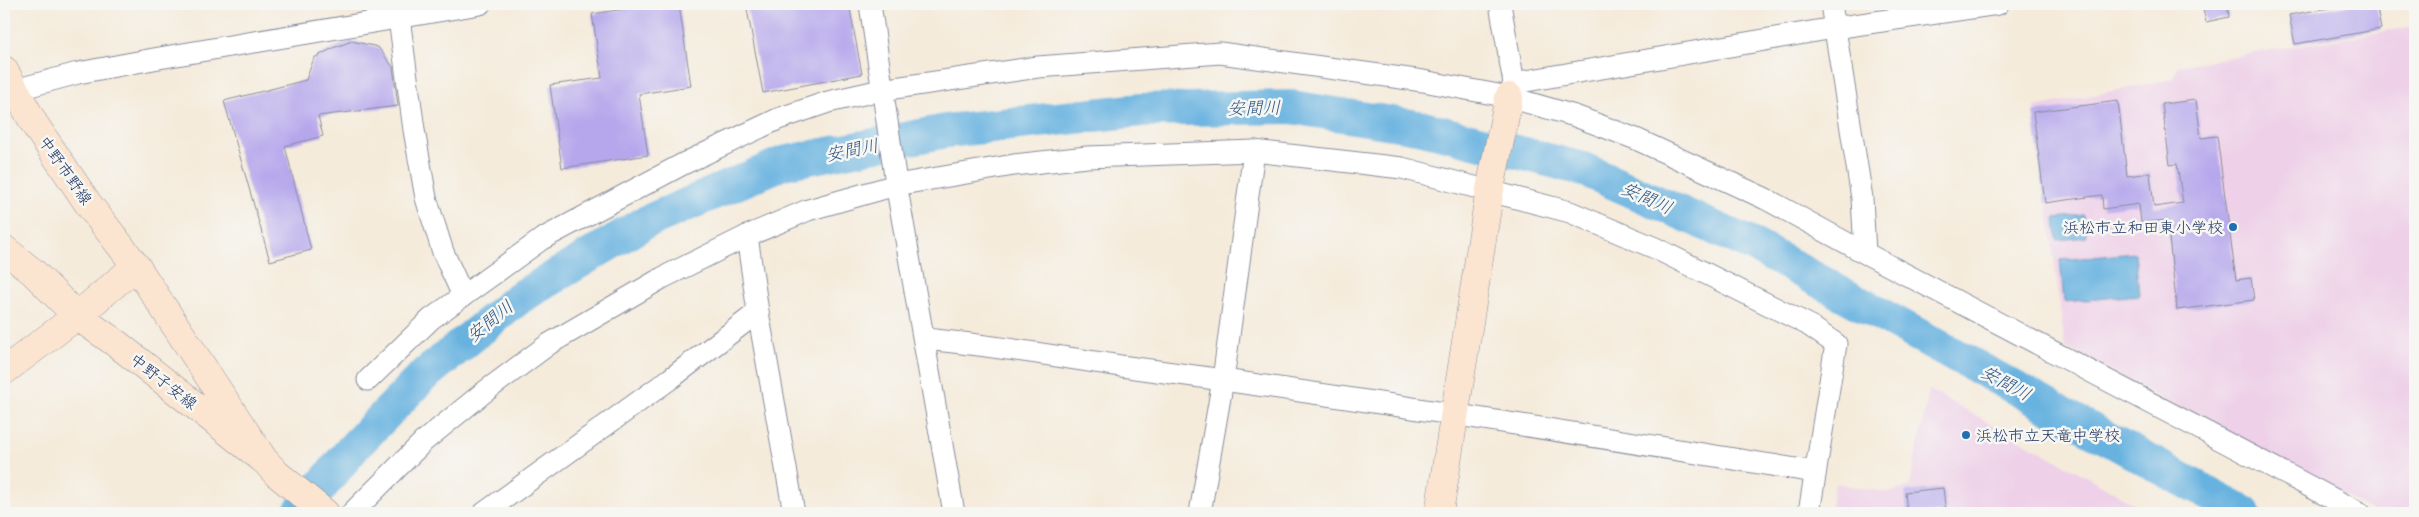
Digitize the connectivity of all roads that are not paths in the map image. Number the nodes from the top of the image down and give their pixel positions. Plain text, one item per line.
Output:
1 (480, 4) edge
2 (870, 4) edge
3 (1500, 4) edge
4 (1832, 4) edge
5 (1998, 4) edge
6 (399, 18) junction
7 (1834, 28) junction
8 (7, 77) edge
9 (881, 91) junction
10 (1511, 93) junction
11 (1254, 151) junction
12 (896, 184) junction
13 (1490, 190) junction
14 (747, 236) junction
15 (4, 249) edge
16 (1865, 253) junction
17 (136, 266) junction
18 (463, 296) junction
19 (758, 312) junction
20 (77, 316) junction
21 (924, 339) junction
22 (4, 371) edge
23 (368, 380) dead end
24 (1223, 380) junction
25 (1454, 416) junction
26 (271, 467) junction
27 (1815, 472) junction
28 (325, 513) edge
29 (352, 513) edge
30 (484, 513) edge
31 (794, 513) edge
32 (954, 513) edge
33 (1200, 513) edge
34 (1439, 513) edge
35 (1808, 513) edge
36 (2360, 513) edge

1 - 6 street
2 - 9 street
3 - 10 street
4 - 7 street
5 - 7 street
6 - 8 street
6 - 18 street
7 - 10 street
7 - 16 street
8 - 17 main road, 中野市野線
9 - 10 street
9 - 12 street
9 - 18 street
10 - 13 main road
10 - 16 street
11 - 12 street
11 - 13 street
11 - 24 street
12 - 14 street
12 - 21 street
13 - 25 main road
13 - 27 street
14 - 19 street
14 - 29 street
15 - 20 main road, 中野子安線
16 - 36 street
17 - 20 main road
17 - 26 main road, 中野市野線
18 - 23 street
19 - 30 street
19 - 31 street
20 - 22 main road
20 - 26 main road, 中野子安線
21 - 24 street
21 - 32 street
24 - 25 street
24 - 33 street
25 - 27 street
25 - 34 main road
26 - 28 main road, 中野子安線
27 - 35 street

